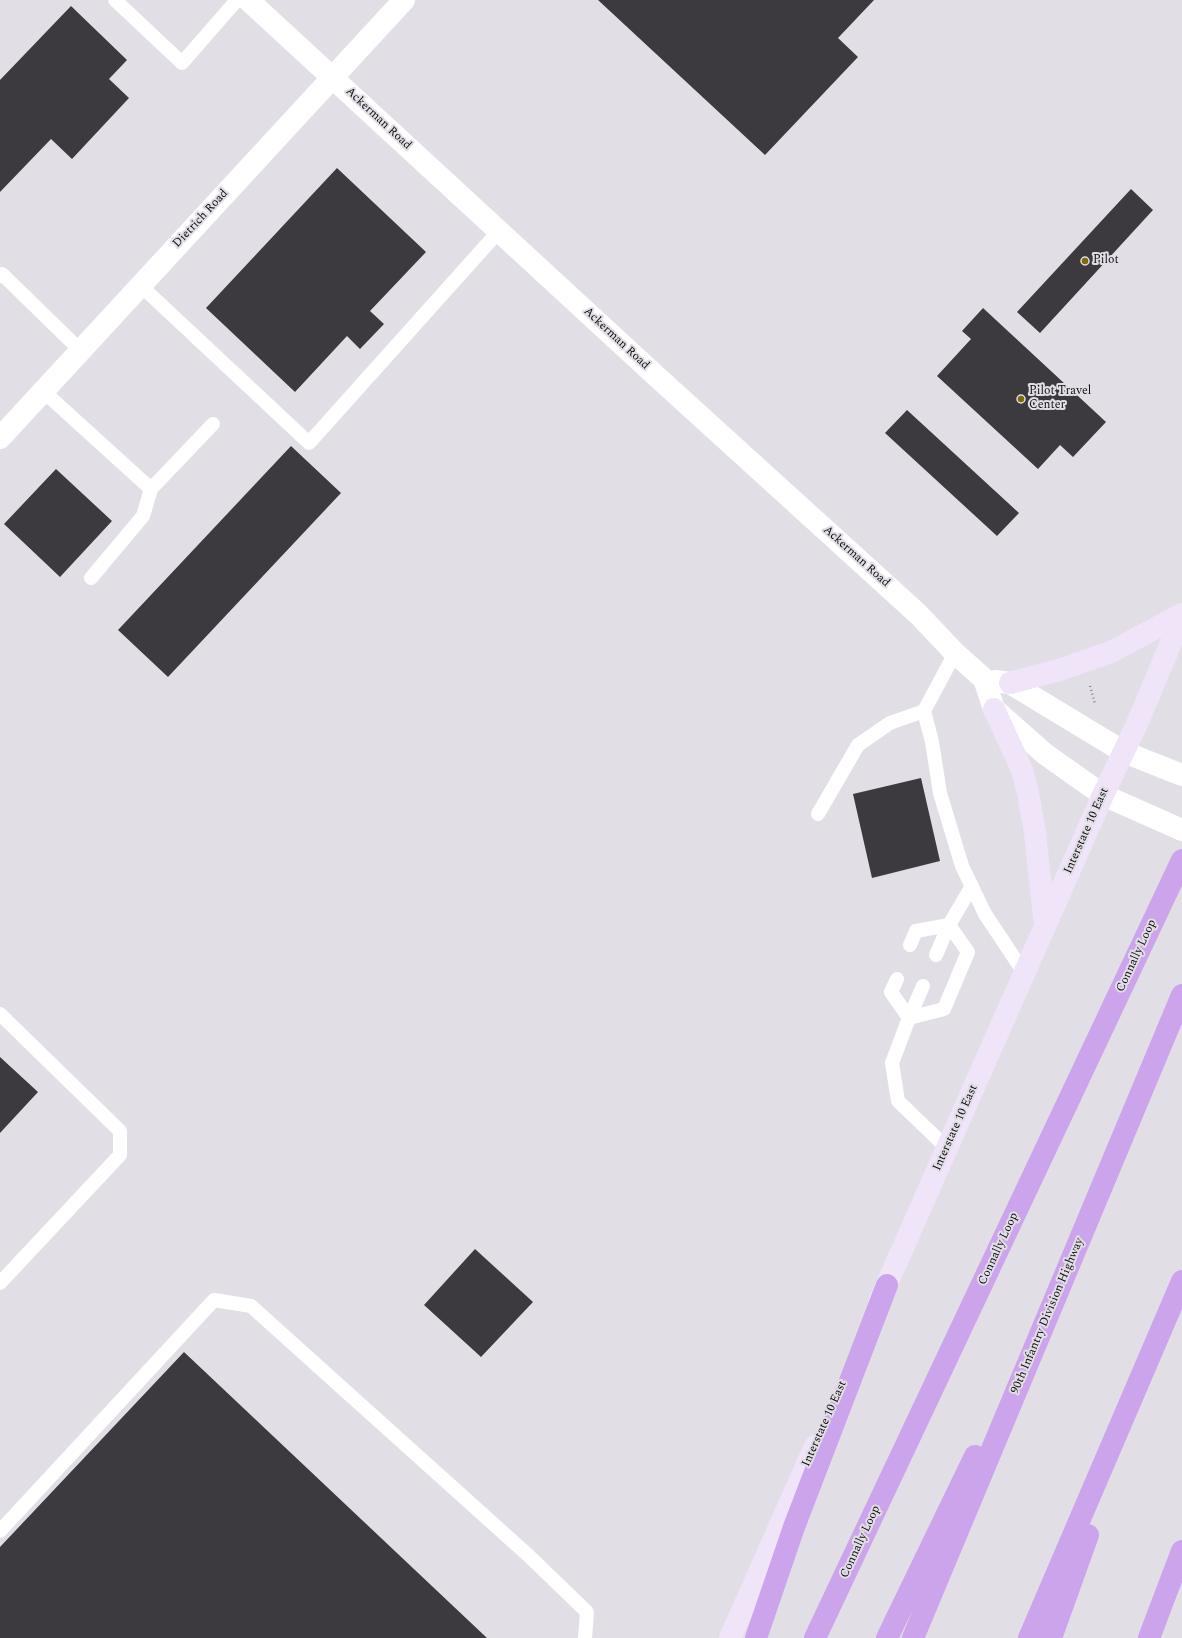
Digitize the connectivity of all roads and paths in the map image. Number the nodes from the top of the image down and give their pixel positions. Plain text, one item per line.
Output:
1 (115, 0) edge
2 (237, 0) edge
3 (248, 0) edge
4 (404, 0) edge
5 (332, 77) junction
6 (499, 231) junction
7 (0, 276) edge
8 (140, 285) junction
9 (80, 350) junction
10 (43, 391) junction
11 (213, 424) dead end
12 (0, 438) edge
13 (151, 489) junction
14 (91, 578) dead end
15 (1182, 615) edge
16 (955, 653) junction
17 (984, 679) junction
18 (1088, 679) dead end
19 (1010, 683) junction
20 (1095, 707) dead end
21 (994, 709) junction
22 (924, 711) junction
23 (1124, 752) junction
24 (1182, 775) edge
25 (1103, 794) junction
26 (818, 814) dead end
27 (1182, 830) edge
28 (1182, 860) edge
29 (972, 886) junction
30 (949, 926) junction
31 (1045, 927) junction
32 (910, 945) dead end
33 (936, 956) dead end
34 (1025, 974) junction
35 (897, 979) dead end
36 (923, 986) dead end
37 (1182, 995) edge
38 (0, 1014) edge
39 (909, 1018) junction
40 (947, 1148) junction
41 (1085, 1228) junction
42 (1182, 1281) edge
43 (0, 1283) edge
44 (887, 1285) junction
45 (1168, 1315) junction
46 (0, 1531) edge
47 (1182, 1551) edge
48 (586, 1638) edge
49 (730, 1638) edge
50 (756, 1638) edge
51 (816, 1638) edge
52 (886, 1638) edge
53 (913, 1638) edge
54 (1029, 1638) edge
55 (1051, 1638) edge
56 (1149, 1638) edge

1 - 2 lane
3 - 5 street, Ackerman Road
4 - 5 street, Dietrich Road
5 - 6 street, Ackerman Road
5 - 8 street, Dietrich Road
6 - 8 lane
6 - 16 street, Ackerman Road
7 - 9 lane
8 - 9 street, Dietrich Road
9 - 10 street, Dietrich Road
10 - 12 street, Dietrich Road
10 - 13 lane
11 - 13 lane
13 - 14 lane
15 - 19 main road
15 - 23 main road, Interstate 10 East
16 - 17 street, Ackerman Road
16 - 22 lane
17 - 19 street
17 - 21 street, Ackerman Road
18 - 20 path
19 - 23 street
21 - 25 street
21 - 31 main road
22 - 26 lane
22 - 29 lane
23 - 24 street
23 - 25 main road, Interstate 10 East
25 - 27 street
25 - 31 main road, Interstate 10 East
28 - 51 highway, Connally Loop
29 - 30 lane
29 - 34 lane
30 - 32 lane
30 - 33 lane
30 - 39 lane
31 - 34 main road, Interstate 10 East
34 - 40 main road, Interstate 10 East
35 - 39 lane
36 - 39 lane
37 - 41 highway, 90th Infantry Division Highway
38 - 43 lane
39 - 40 lane
40 - 44 main road, Interstate 10 East
41 - 52 highway
41 - 53 highway, 90th Infantry Division Highway
42 - 45 highway
44 - 49 main road, Interstate 10 East
44 - 50 highway
45 - 54 highway
45 - 55 highway
46 - 48 lane
47 - 56 highway

